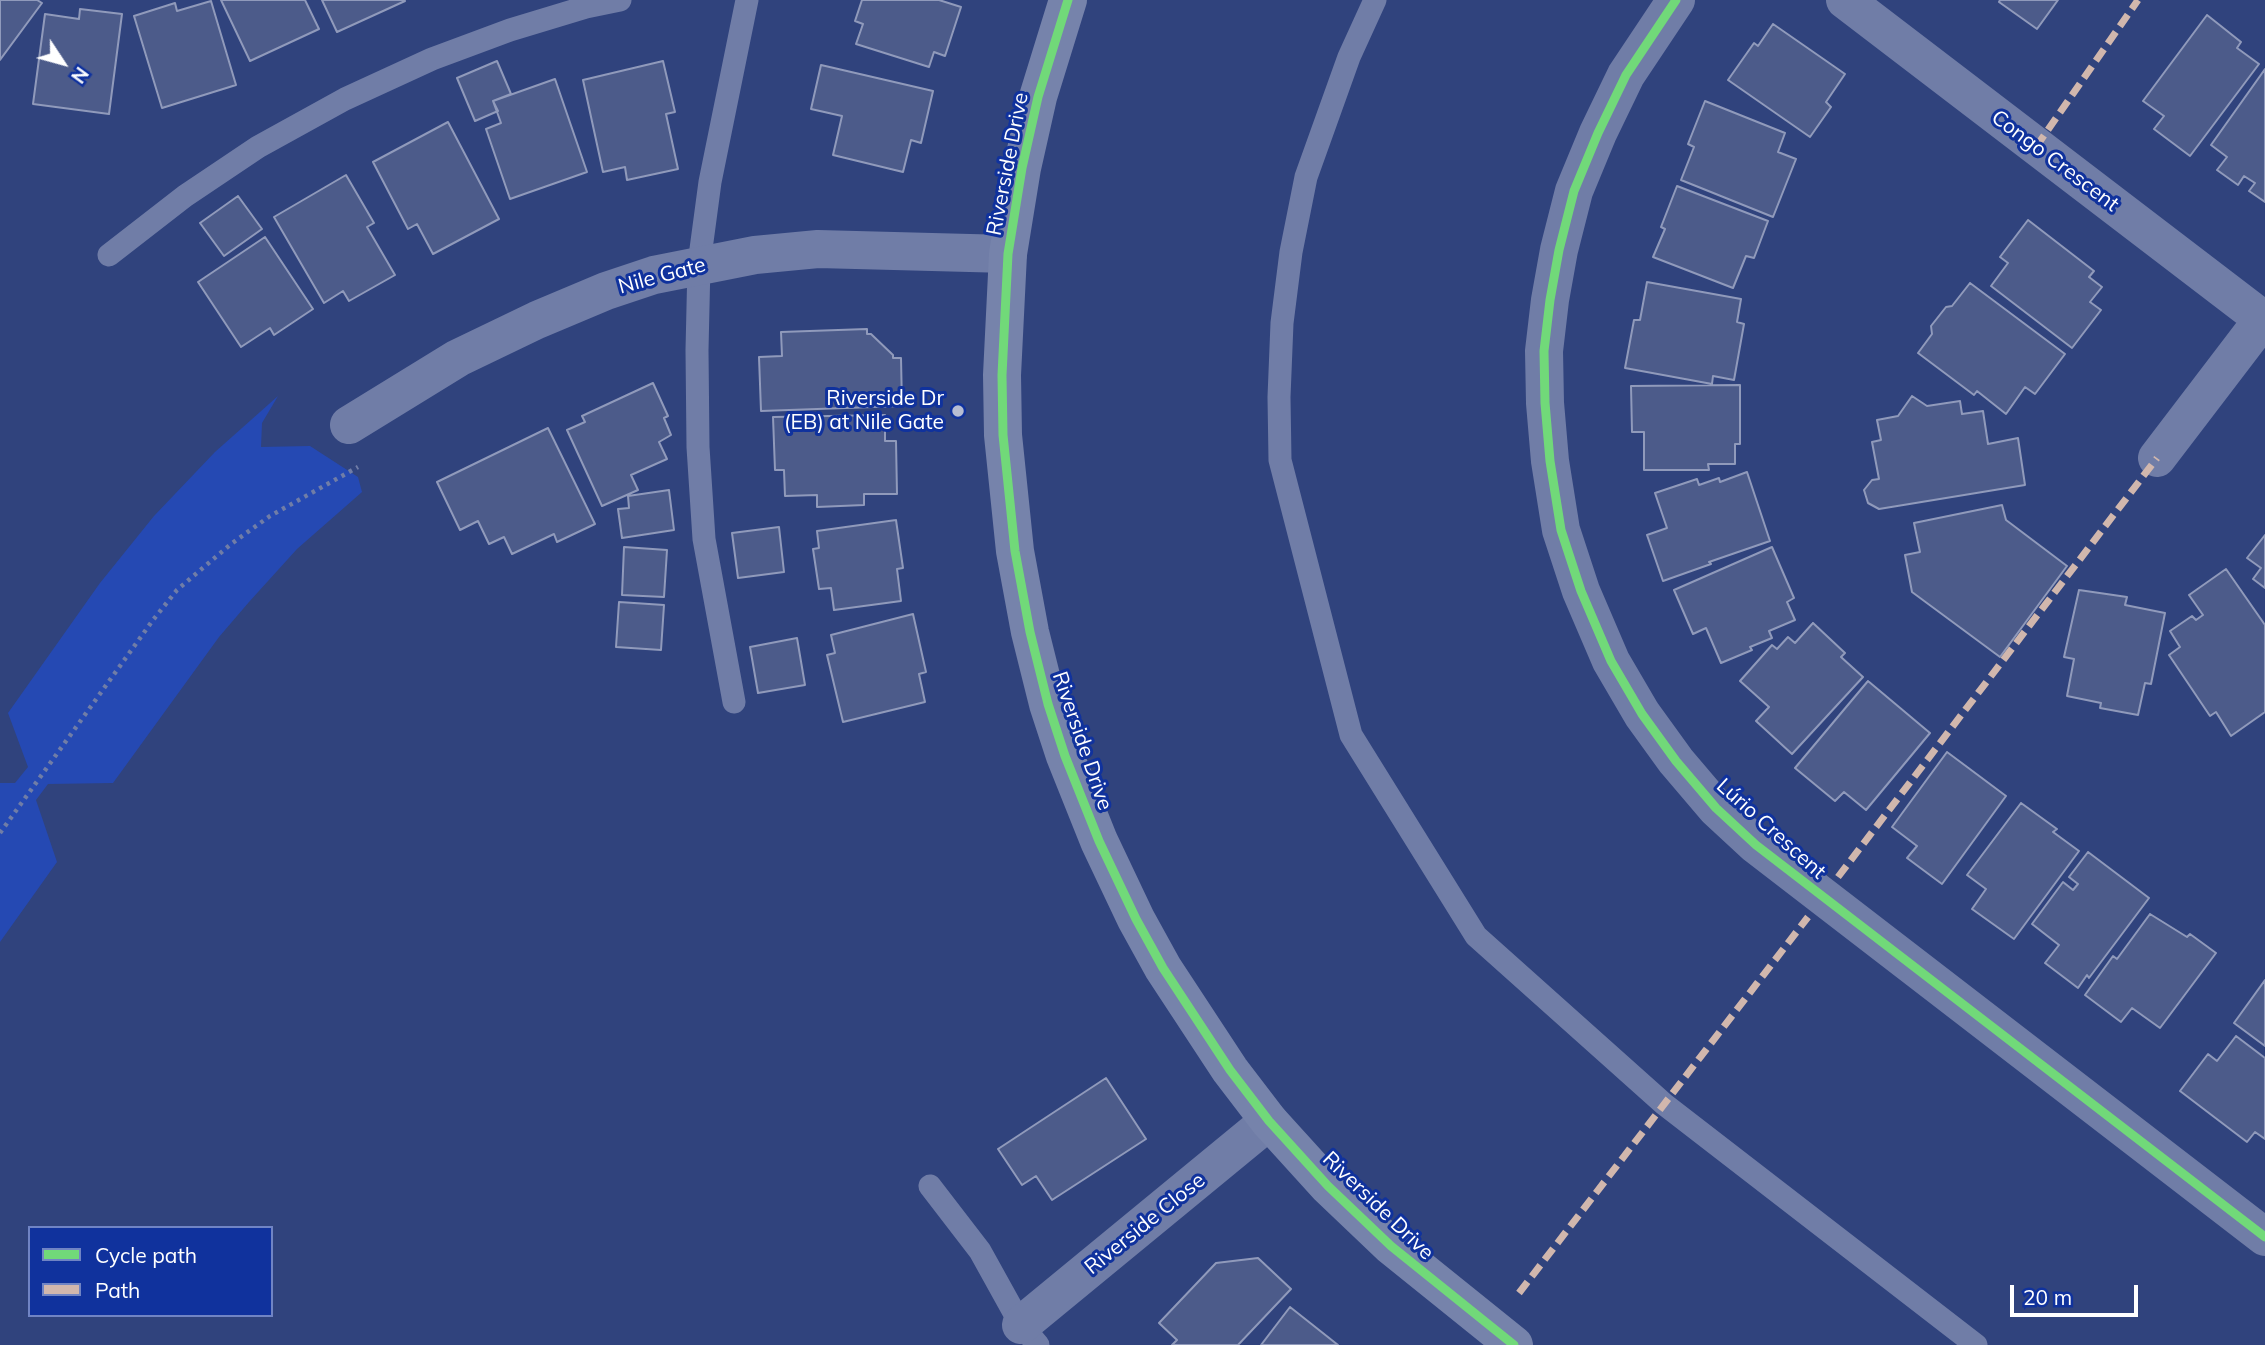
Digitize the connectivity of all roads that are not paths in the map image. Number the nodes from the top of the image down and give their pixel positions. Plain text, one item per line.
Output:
1 (620, 0) edge
2 (747, 0) edge
3 (1068, 0) edge
4 (1375, 0) edge
5 (1676, 0) edge
6 (1845, 0) edge
7 (1007, 254) junction
8 (109, 256) dead end
9 (699, 264) junction
10 (2264, 320) edge
11 (349, 425) road end
12 (2157, 458) dead end
13 (734, 702) dead end
14 (1269, 1121) junction
15 (930, 1186) dead end
16 (2265, 1237) edge
17 (1026, 1338) edge
18 (1514, 1345) edge
19 (1976, 1345) edge

1 - 8 lane
2 - 9 lane
3 - 7 street, Riverside Drive
4 - 19 lane
5 - 16 street, Lúrio Crescent
6 - 10 street, Congo Crescent
7 - 9 street, Nile Gate
7 - 14 street, Riverside Drive
9 - 11 street, Nile Gate
9 - 13 lane
10 - 12 street
14 - 17 street, Riverside Close
14 - 18 street, Riverside Drive
15 - 17 lane

